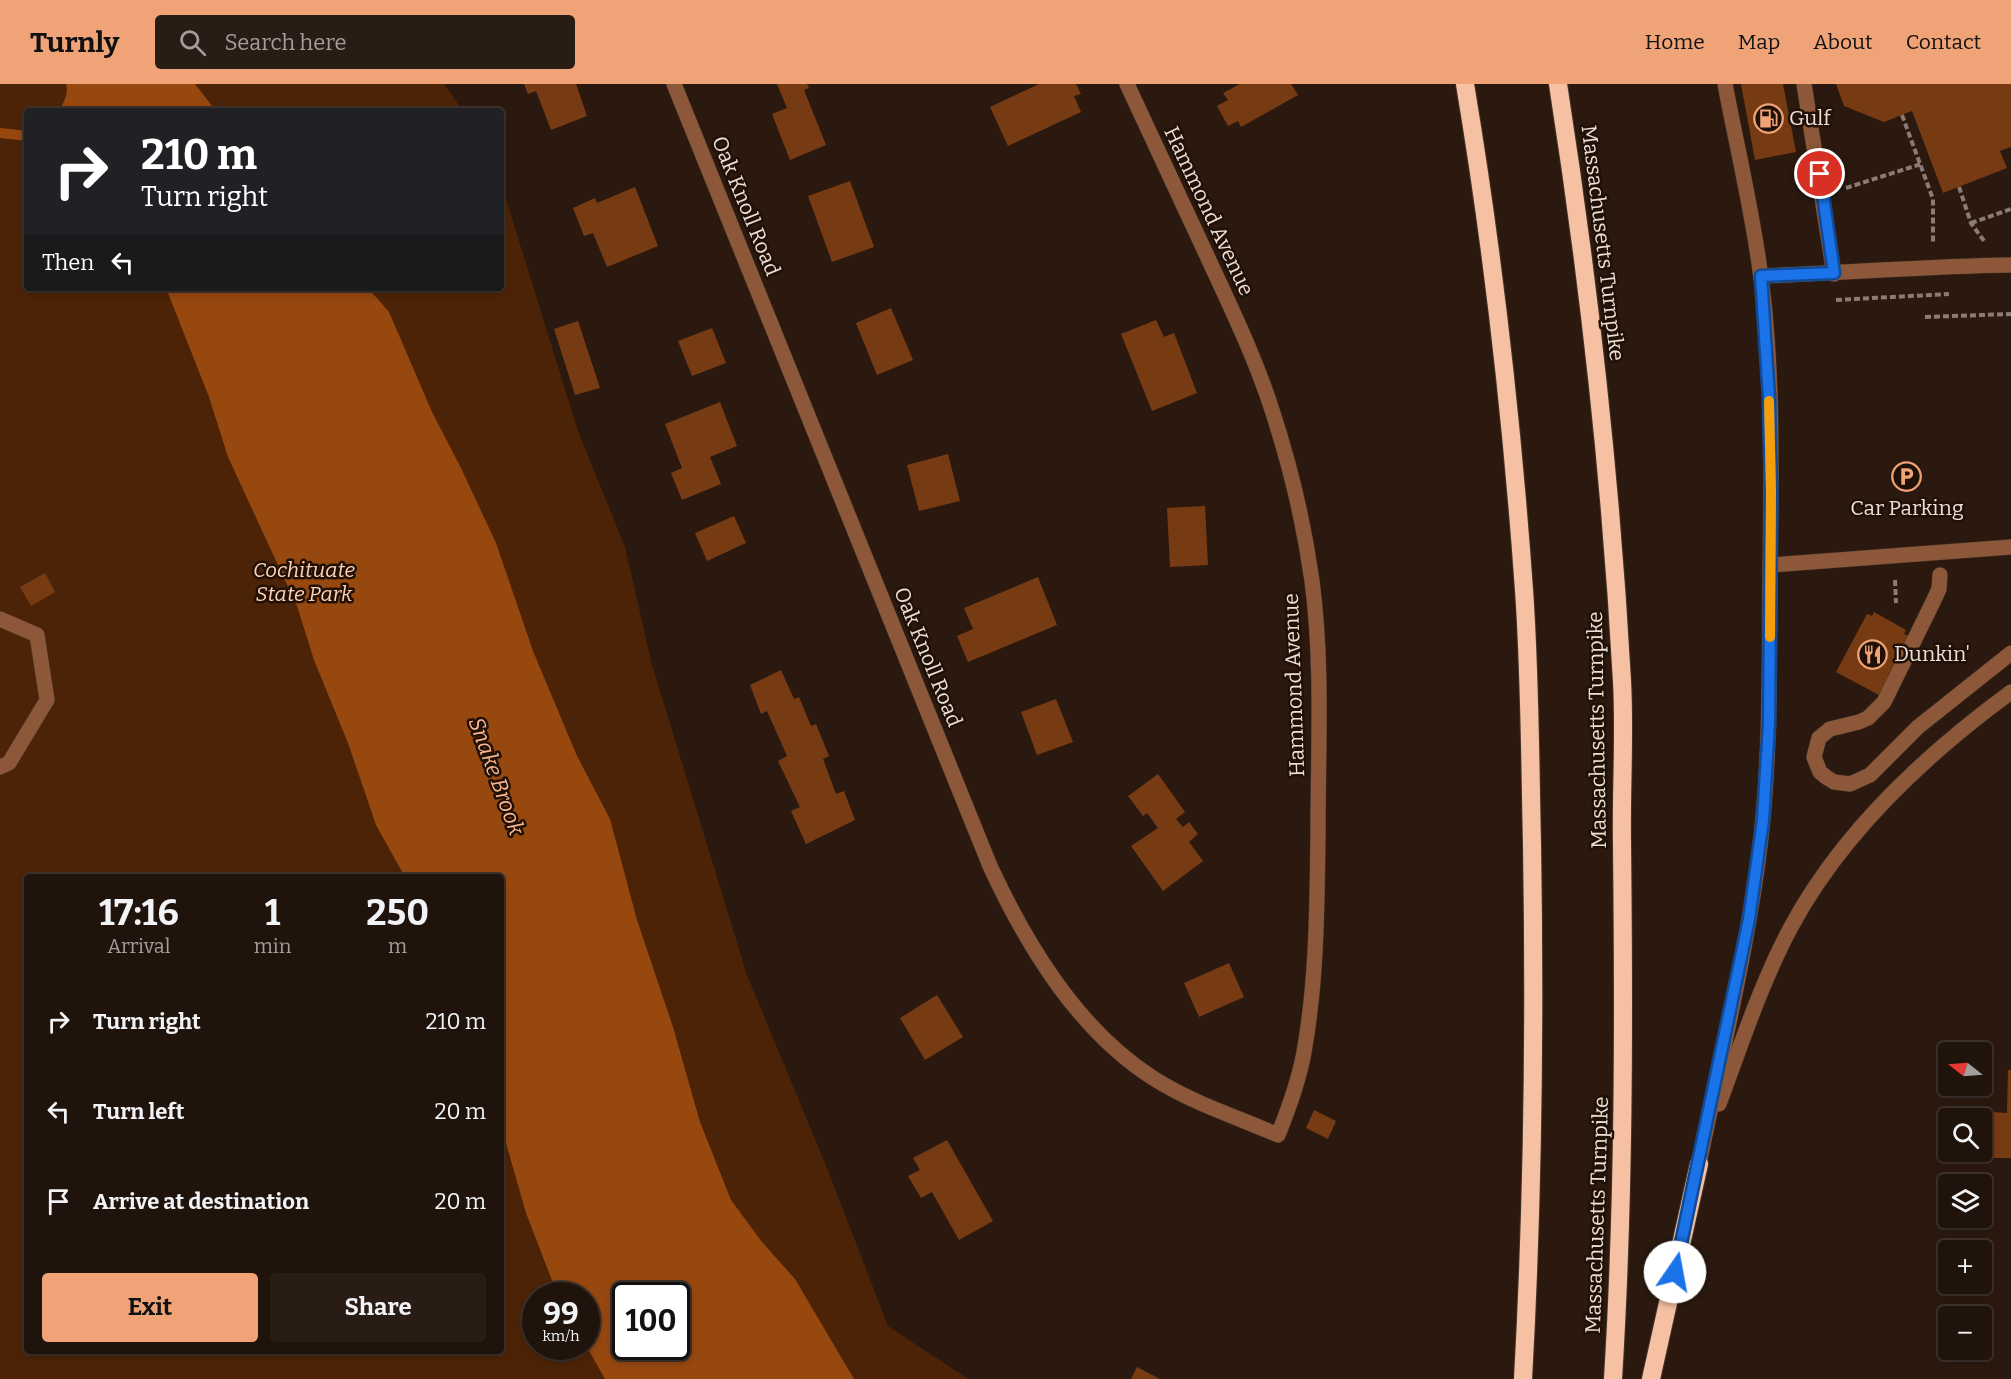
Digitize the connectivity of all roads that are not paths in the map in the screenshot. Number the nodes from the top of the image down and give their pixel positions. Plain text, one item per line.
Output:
1 (674, 84) edge
2 (1127, 84) edge
3 (1466, 84) edge
4 (1558, 84) edge
5 (1725, 84) edge
6 (1804, 84) edge
7 (2011, 265) edge
8 (1834, 273) junction
9 (1761, 276) junction
10 (2011, 547) edge
11 (1770, 565) junction
12 (1940, 575) dead end
13 (0, 619) edge
14 (2011, 653) edge
15 (2011, 692) edge
16 (0, 767) edge
17 (1278, 1135) joint
18 (1699, 1164) junction
19 (1523, 1379) edge
20 (1613, 1379) edge
21 (1652, 1379) edge

1 - 17 street, Oak Knoll Road
2 - 17 street, Hammond Avenue
3 - 19 highway
4 - 20 highway, Massachusetts Turnpike
5 - 9 street
6 - 8 street
7 - 8 street
8 - 9 street
9 - 11 street
10 - 11 street
11 - 18 street
12 - 14 street
13 - 16 street
15 - 18 street
18 - 21 highway

